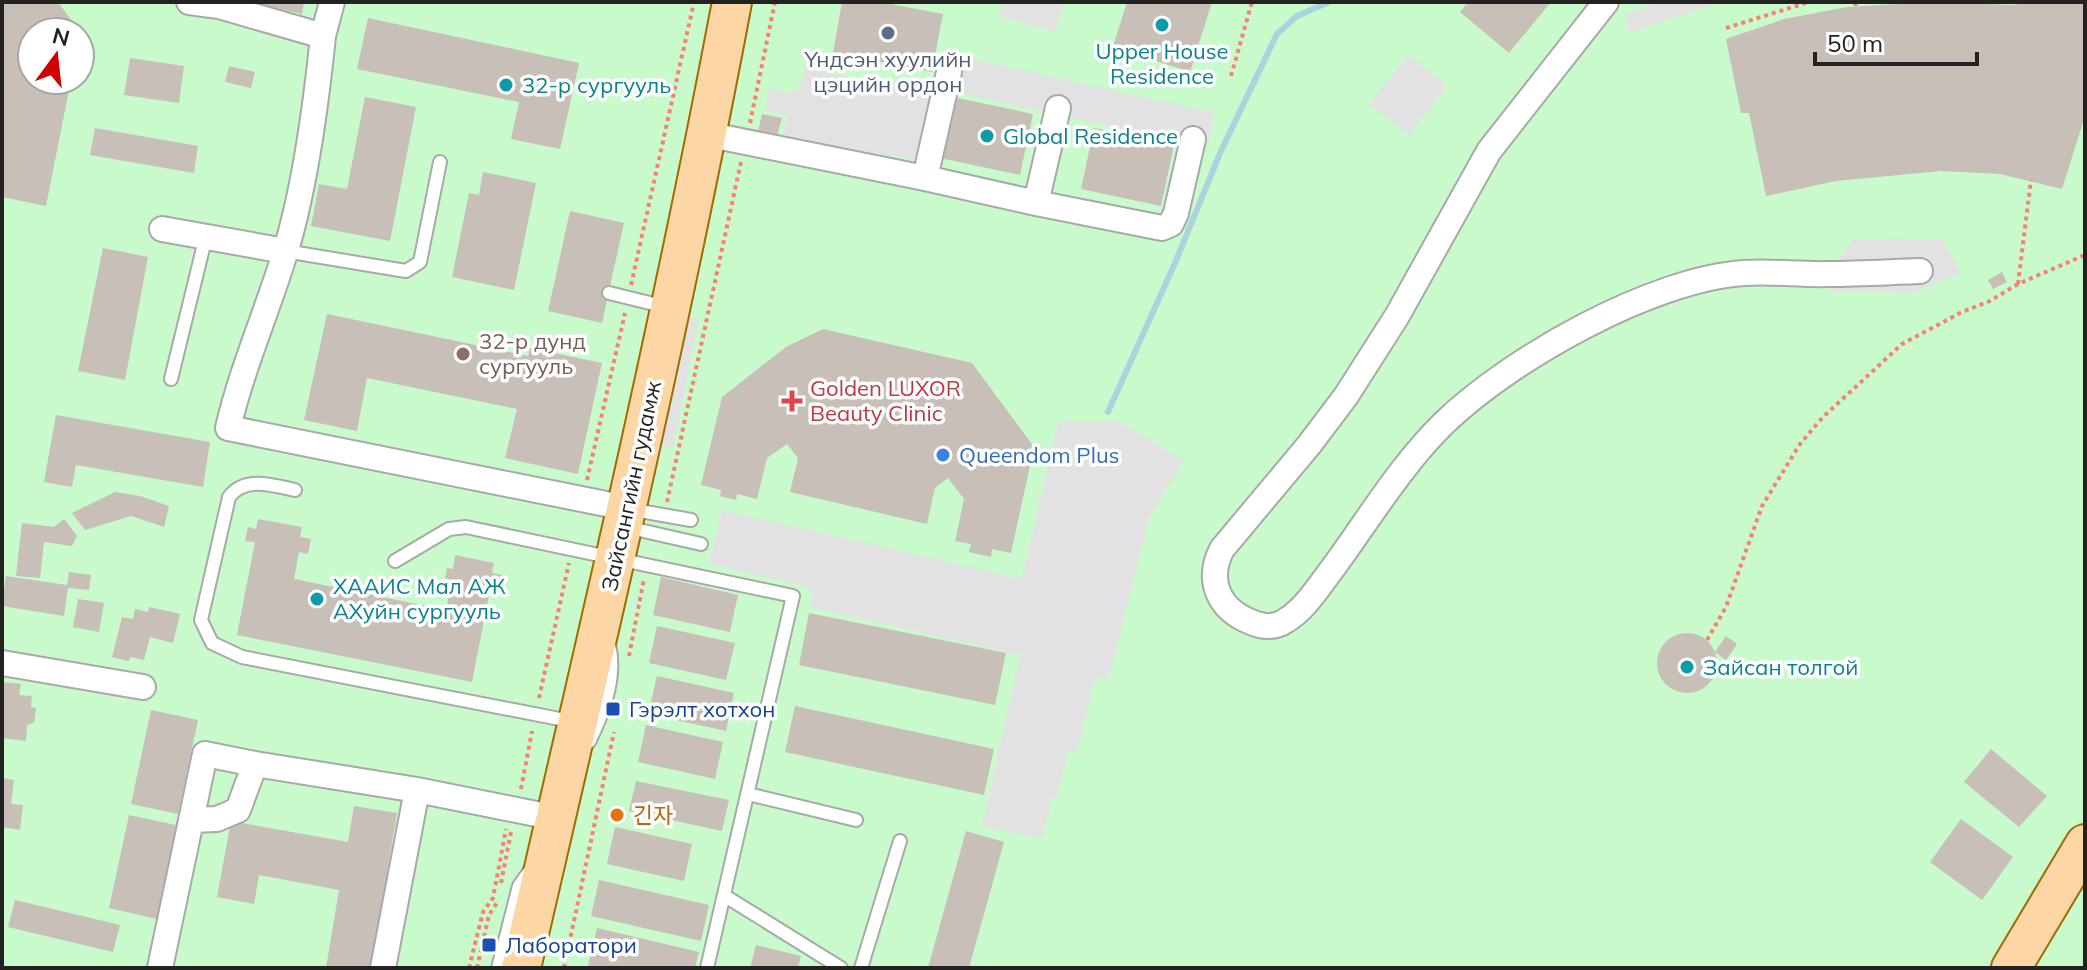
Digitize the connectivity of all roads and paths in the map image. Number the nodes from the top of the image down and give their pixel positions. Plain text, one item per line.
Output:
1 (189, 2) edge
2 (332, 2) edge
3 (732, 2) edge
4 (775, 2) edge
5 (1252, 2) edge
6 (1606, 2) edge
7 (1809, 2) edge
8 (219, 4) edge
9 (1726, 28) dead end
10 (323, 36) junction
11 (949, 72) dead end
12 (1231, 76) dead end
13 (1058, 108) dead end
14 (706, 134) junction
15 (1193, 139) dead end
16 (746, 143) junction
17 (440, 162) dead end
18 (925, 178) junction
19 (2031, 180) dead end
20 (1036, 203) junction
21 (162, 229) dead end
22 (206, 236) junction
23 (285, 251) junction
24 (2085, 255) edge
25 (1920, 271) dead end
26 (2018, 284) junction
27 (609, 293) dead end
28 (669, 308) junction
29 (171, 379) dead end
30 (295, 490) dead end
31 (664, 515) junction
32 (691, 520) dead end
33 (628, 538) junction
34 (701, 544) dead end
35 (395, 561) dead end
36 (599, 628) junction
37 (1707, 640) dead end
38 (2, 663) edge
39 (626, 669) dead end
40 (143, 687) dead end
41 (596, 726) junction
42 (255, 764) junction
43 (417, 790) junction
44 (748, 794) junction
45 (558, 808) junction
46 (191, 820) junction
47 (856, 820) dead end
48 (507, 825) dead end
49 (900, 841) dead end
50 (2085, 844) edge
51 (547, 857) junction
52 (725, 896) junction
53 (160, 968) edge
54 (383, 968) edge
55 (469, 968) edge
56 (498, 968) edge
57 (521, 968) edge
58 (564, 968) edge
59 (707, 968) edge
60 (841, 968) edge
61 (861, 968) edge
62 (2011, 968) edge

1 - 8 street
2 - 10 street
3 - 14 main road, Зайсангийн гудамж
4 - 16 path
5 - 12 path
6 - 25 street
7 - 9 path
8 - 10 street
10 - 23 street
11 - 18 street
13 - 20 street
14 - 16 street
14 - 28 main road, Зайсангийн гудамж
15 - 20 street
16 - 18 street
16 - 31 path
17 - 23 lane
18 - 20 street
19 - 26 path
21 - 22 street
22 - 23 street
22 - 29 lane
23 - 33 street
24 - 26 path
26 - 37 path
27 - 28 lane
28 - 33 main road, Зайсангийн гудамж
30 - 41 lane
31 - 32 lane
31 - 33 lane
33 - 34 lane
33 - 35 lane
33 - 36 main road, Зайсангийн гудамж
33 - 39 path
33 - 44 lane
36 - 41 main road, Зайсангийн гудамж
36 - 45 lane
38 - 40 street
41 - 45 main road, Зайсангийн гудамж
41 - 58 path
42 - 43 street
42 - 46 street
42 - 46 street
43 - 45 street
43 - 54 street
44 - 47 lane
44 - 52 lane
45 - 51 main road, Зайсангийн гудамж
46 - 53 street
48 - 55 path
49 - 61 lane
50 - 62 main road
51 - 56 lane
51 - 57 main road, Зайсангийн гудамж
52 - 59 lane
52 - 60 lane

